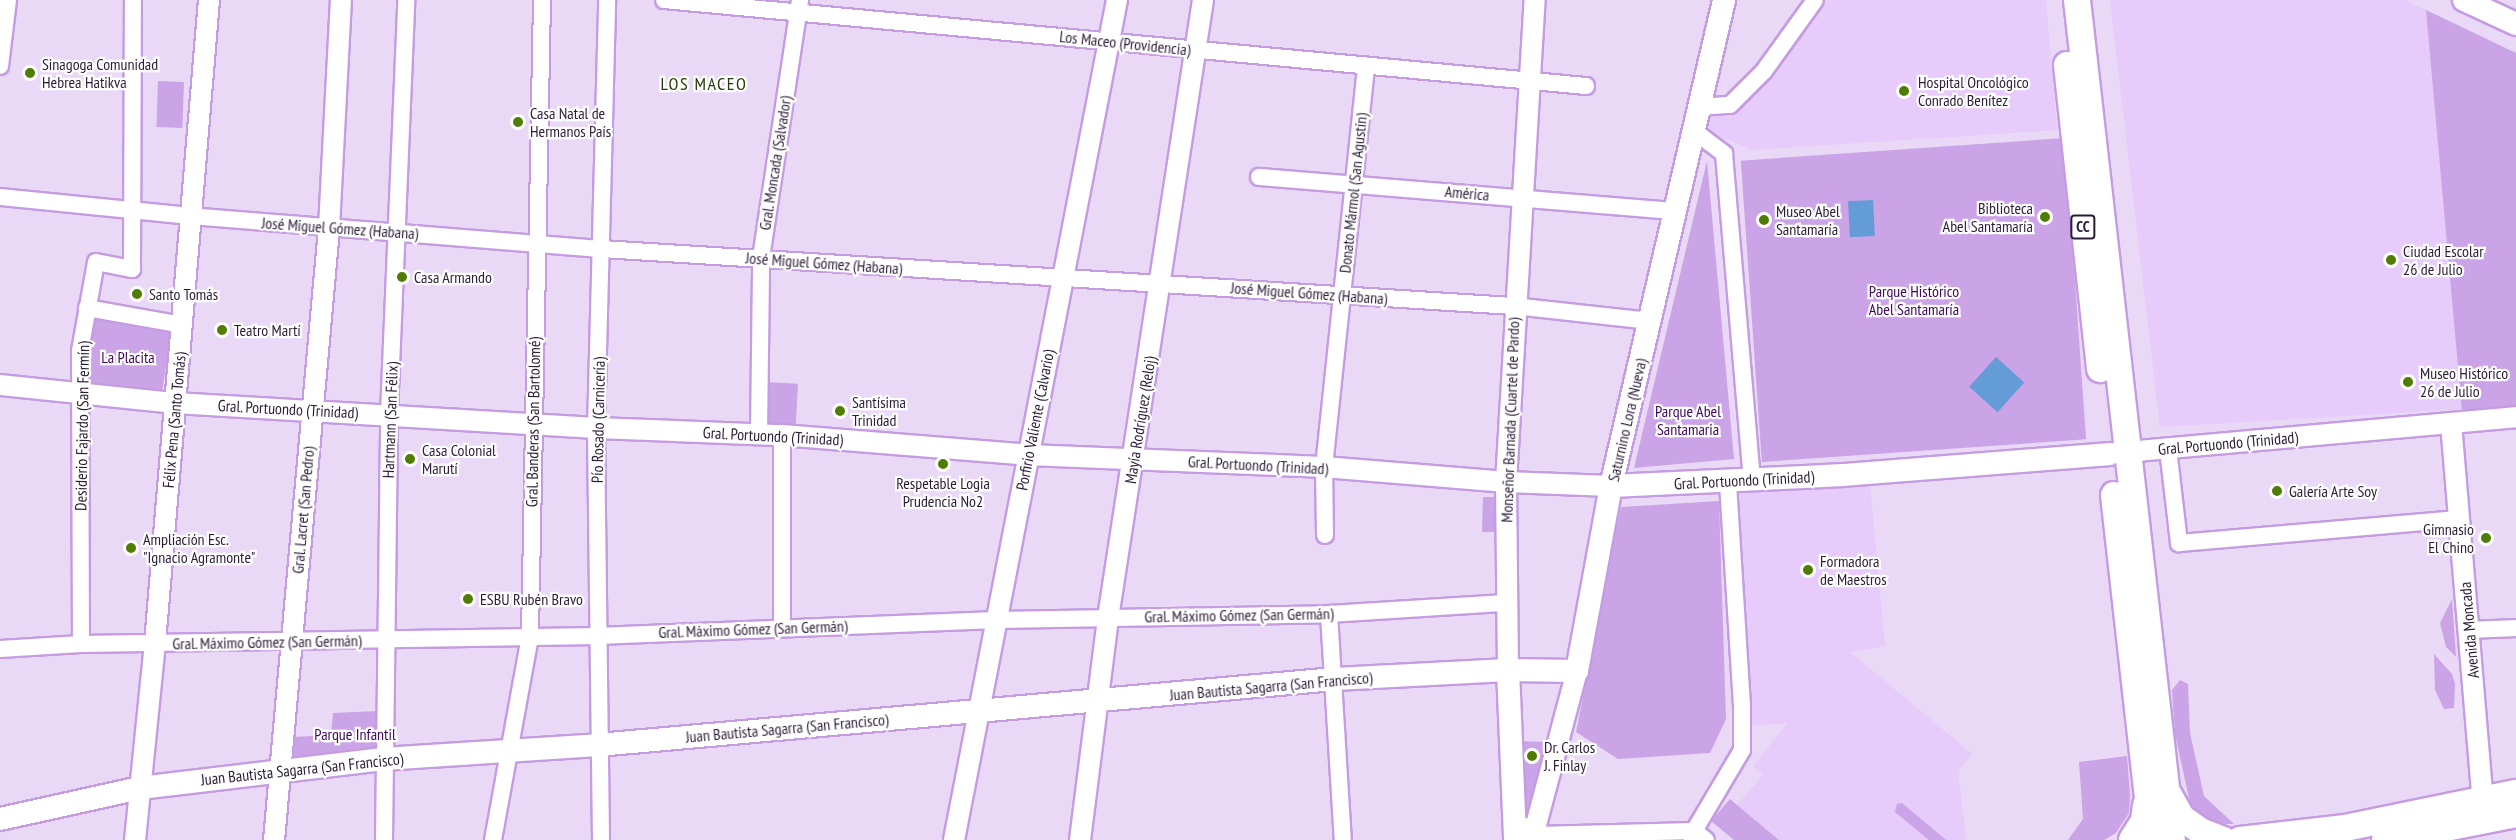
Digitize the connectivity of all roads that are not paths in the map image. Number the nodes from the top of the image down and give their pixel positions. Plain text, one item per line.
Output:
1 (8, 0) edge
2 (134, 0) edge
3 (209, 0) edge
4 (341, 0) edge
5 (406, 0) edge
6 (542, 0) edge
7 (607, 0) edge
8 (664, 0) edge
9 (1117, 0) edge
10 (1203, 0) edge
11 (1535, 0) edge
12 (1724, 0) edge
13 (1815, 0) edge
14 (2060, 0) edge
15 (2077, 0) edge
16 (2464, 0) edge
17 (799, 6) edge
18 (2516, 24) edge
19 (1110, 42) junction
20 (1196, 51) junction
21 (0, 66) edge
22 (1366, 67) junction
23 (1528, 79) junction
24 (1586, 86) dead end
25 (1699, 107) junction
26 (1694, 131) junction
27 (1259, 177) dead end
28 (1354, 184) junction
29 (0, 198) edge
30 (1525, 198) junction
31 (133, 210) junction
32 (1675, 211) junction
33 (190, 216) junction
34 (329, 228) junction
35 (397, 233) junction
36 (537, 242) junction
37 (602, 249) junction
38 (761, 258) junction
39 (1062, 278) junction
40 (1161, 284) junction
41 (1342, 295) junction
42 (1514, 306) junction
43 (87, 308) junction
44 (1649, 321) junction
45 (182, 325) junction
46 (0, 386) edge
47 (80, 395) junction
48 (175, 403) junction
49 (312, 411) junction
50 (389, 414) junction
51 (2516, 417) edge
52 (532, 423) junction
53 (2451, 423) junction
54 (597, 428) junction
55 (759, 434) junction
56 (782, 435) junction
57 (2168, 449) junction
58 (2118, 453) junction
59 (1028, 455) junction
60 (1134, 460) junction
61 (1324, 467) junction
62 (1728, 481) junction
63 (1752, 481) junction
64 (1506, 482) junction
65 (1611, 486) junction
66 (2460, 519) junction
67 (1325, 535) dead end
68 (1506, 603) junction
69 (1329, 614) junction
70 (1108, 618) junction
71 (996, 620) junction
72 (782, 627) junction
73 (2516, 628) edge
74 (2469, 630) junction
75 (530, 636) junction
76 (597, 636) junction
77 (384, 640) junction
78 (292, 641) junction
79 (155, 643) junction
80 (81, 644) junction
81 (0, 649) edge
82 (1508, 670) junction
83 (1577, 670) junction
84 (1335, 680) junction
85 (1096, 700) junction
86 (979, 710) junction
87 (598, 746) junction
88 (510, 750) junction
89 (383, 759) junction
90 (281, 770) junction
91 (140, 788) junction
92 (2156, 789) junction
93 (2516, 793) edge
94 (2483, 801) junction
95 (2516, 814) edge
96 (0, 819) edge
97 (1697, 837) edge
98 (1527, 838) edge
99 (135, 840) edge
100 (274, 840) edge
101 (384, 840) edge
102 (493, 840) edge
103 (601, 840) edge
104 (954, 840) edge
105 (1080, 840) edge
106 (1343, 840) edge
107 (2132, 840) edge
108 (2153, 840) edge
109 (2172, 840) edge
110 (2224, 840) edge
111 (2240, 840) edge
112 (2385, 840) edge

1 - 21 street
2 - 31 street, Desiderio Fajardo (San Fermín)
3 - 33 street, Félix Pena (Santo Tomás)
4 - 34 street, Gral. Lacret (San Pedro)
5 - 35 street, Hartmann (San Félix)
6 - 36 street, Gral. Banderas (San Bartolomé)
7 - 37 street, Pío Rosado (Carnicería)
8 - 17 street, Los Maceo (Providencia)
9 - 19 street, Porfirio Valiente (Calvario)
10 - 20 street, Mayía Rodríguez (Reloj)
11 - 23 street, Monseñor Barnada (Cuartel de Pardo)
12 - 25 main road, Saturnino Lora (Nueva)
13 - 25 street
14 - 58 main road, CC
15 - 58 main road, CC
16 - 18 main road
17 - 19 street, Los Maceo (Providencia)
17 - 38 street, Gral. Moncada (Salvador)
19 - 20 street, Los Maceo (Providencia)
19 - 39 street, Porfirio Valiente (Calvario)
20 - 22 street, Los Maceo (Providencia)
20 - 40 street, Mayía Rodríguez (Reloj)
22 - 23 street, Los Maceo (Providencia)
22 - 28 street, Donato Mármol (San Agustín)
23 - 24 street, Los Maceo (Providencia)
23 - 30 street, Monseñor Barnada (Cuartel de Pardo)
25 - 26 main road, Saturnino Lora (Nueva)
26 - 32 main road, Saturnino Lora (Nueva)
26 - 63 street
27 - 28 street, América
28 - 30 street, América
28 - 41 street, Donato Mármol (San Agustín)
29 - 31 street, José Miguel Gómez (Habana)
30 - 32 street, América
30 - 42 street, Monseñor Barnada (Cuartel de Pardo)
31 - 33 street, José Miguel Gómez (Habana)
31 - 43 street, Desiderio Fajardo (San Fermín)
32 - 44 main road, Saturnino Lora (Nueva)
33 - 34 street, José Miguel Gómez (Habana)
33 - 45 street, Félix Pena (Santo Tomás)
34 - 35 street, José Miguel Gómez (Habana)
34 - 49 street, Gral. Lacret (San Pedro)
35 - 36 street, José Miguel Gómez (Habana)
35 - 50 street, Hartmann (San Félix)
36 - 37 street, José Miguel Gómez (Habana)
36 - 52 street, Gral. Banderas (San Bartolomé)
37 - 38 street, José Miguel Gómez (Habana)
37 - 54 street, Pío Rosado (Carnicería)
38 - 39 street, José Miguel Gómez (Habana)
38 - 55 street, Gral. Moncada (Salvador)
39 - 40 street, José Miguel Gómez (Habana)
39 - 59 street, Porfirio Valiente (Calvario)
40 - 41 street, José Miguel Gómez (Habana)
40 - 60 street, Mayía Rodríguez (Reloj)
41 - 42 street, José Miguel Gómez (Habana)
41 - 61 street, Donato Mármol (San Agustín)
42 - 44 street, José Miguel Gómez (Habana)
42 - 64 street, Monseñor Barnada (Cuartel de Pardo)
43 - 45 street
43 - 47 street, Desiderio Fajardo (San Fermín)
44 - 65 main road, Saturnino Lora (Nueva)
45 - 48 street, Félix Pena (Santo Tomás)
46 - 47 street, Gral. Portuondo (Trinidad)
47 - 48 street, Gral. Portuondo (Trinidad)
47 - 80 street, Desiderio Fajardo (San Fermín)
48 - 49 street, Gral. Portuondo (Trinidad)
48 - 79 street, Félix Pena (Santo Tomás)
49 - 50 street, Gral. Portuondo (Trinidad)
49 - 78 street, Gral. Lacret (San Pedro)
50 - 52 street, Gral. Portuondo (Trinidad)
50 - 77 street, Hartmann (San Félix)
51 - 53 street, Gral. Portuondo (Trinidad)
52 - 54 street, Gral. Portuondo (Trinidad)
52 - 75 street, Gral. Banderas (San Bartolomé)
53 - 57 street, Gral. Portuondo (Trinidad)
53 - 66 street, Avenida Moncada
54 - 55 street, Gral. Portuondo (Trinidad)
54 - 76 street, Pío Rosado (Carnicería)
55 - 56 street, Gral. Portuondo (Trinidad)
56 - 59 street, Gral. Portuondo (Trinidad)
56 - 72 street
57 - 58 street, Gral. Portuondo (Trinidad)
57 - 66 street
58 - 63 main road, Gral. Portuondo (Trinidad)
58 - 92 main road, CC
59 - 60 street, Gral. Portuondo (Trinidad)
59 - 71 street, Porfirio Valiente (Calvario)
60 - 61 street, Gral. Portuondo (Trinidad)
60 - 70 street, Mayía Rodríguez (Reloj)
61 - 64 street, Gral. Portuondo (Trinidad)
61 - 67 street, Donato Mármol (San Agustín)
62 - 63 main road, Gral. Portuondo (Trinidad)
62 - 65 main road, Gral. Portuondo (Trinidad)
62 - 97 street
64 - 65 street, Gral. Portuondo (Trinidad)
64 - 68 street, Monseñor Barnada (Cuartel de Pardo)
65 - 83 main road, Saturnino Lora (Nueva)
66 - 74 street, Avenida Moncada
68 - 69 street, Gral. Máximo Gómez (San Germán)
68 - 82 street, Monseñor Barnada (Cuartel de Pardo)
69 - 70 street, Gral. Máximo Gómez (San Germán)
69 - 84 street
70 - 71 street, Gral. Máximo Gómez (San Germán)
70 - 85 street, Mayía Rodríguez (Reloj)
71 - 72 street, Gral. Máximo Gómez (San Germán)
71 - 86 street, Porfirio Valiente (Calvario)
72 - 76 street, Gral. Máximo Gómez (San Germán)
73 - 74 street
74 - 94 street, Avenida Moncada
75 - 76 street, Gral. Máximo Gómez (San Germán)
75 - 77 street, Gral. Máximo Gómez (San Germán)
75 - 88 street, Gral. Banderas (San Bartolomé)
76 - 87 street, Pío Rosado (Carnicería)
77 - 78 street, Gral. Máximo Gómez (San Germán)
77 - 89 street, Hartmann (San Félix)
78 - 79 street, Gral. Máximo Gómez (San Germán)
78 - 90 street, Gral. Lacret (San Pedro)
79 - 80 street, Gral. Máximo Gómez (San Germán)
79 - 91 street, Félix Pena (Santo Tomás)
80 - 81 street, Gral. Máximo Gómez (San Germán)
82 - 83 main road, Juan Bautista Sagarra (San Francisco)
82 - 84 main road, Juan Bautista Sagarra (San Francisco)
82 - 98 main road, Monseñor Barnada (Cuartel de Pardo)
83 - 98 street, Saturnino Lora (Nueva)
84 - 85 main road, Juan Bautista Sagarra (San Francisco)
84 - 106 street
85 - 86 main road, Juan Bautista Sagarra (San Francisco)
85 - 105 street, Mayía Rodríguez (Reloj)
86 - 87 main road, Juan Bautista Sagarra (San Francisco)
86 - 104 street, Porfirio Valiente (Calvario)
87 - 88 main road, Juan Bautista Sagarra (San Francisco)
87 - 103 street, Pío Rosado (Carnicería)
88 - 89 main road, Juan Bautista Sagarra (San Francisco)
88 - 102 street, Gral. Banderas (San Bartolomé)
89 - 90 main road, Juan Bautista Sagarra (San Francisco)
89 - 101 street, Hartmann (San Félix)
90 - 91 main road, Juan Bautista Sagarra (San Francisco)
90 - 100 street, Gral. Lacret (San Pedro)
91 - 96 main road, Juan Bautista Sagarra (San Francisco)
91 - 99 street, Félix Pena (Santo Tomás)
92 - 107 main road, CC
92 - 108 main road
92 - 109 main road
92 - 110 main road
93 - 94 main road
94 - 111 main road
95 - 112 main road
97 - 98 street

